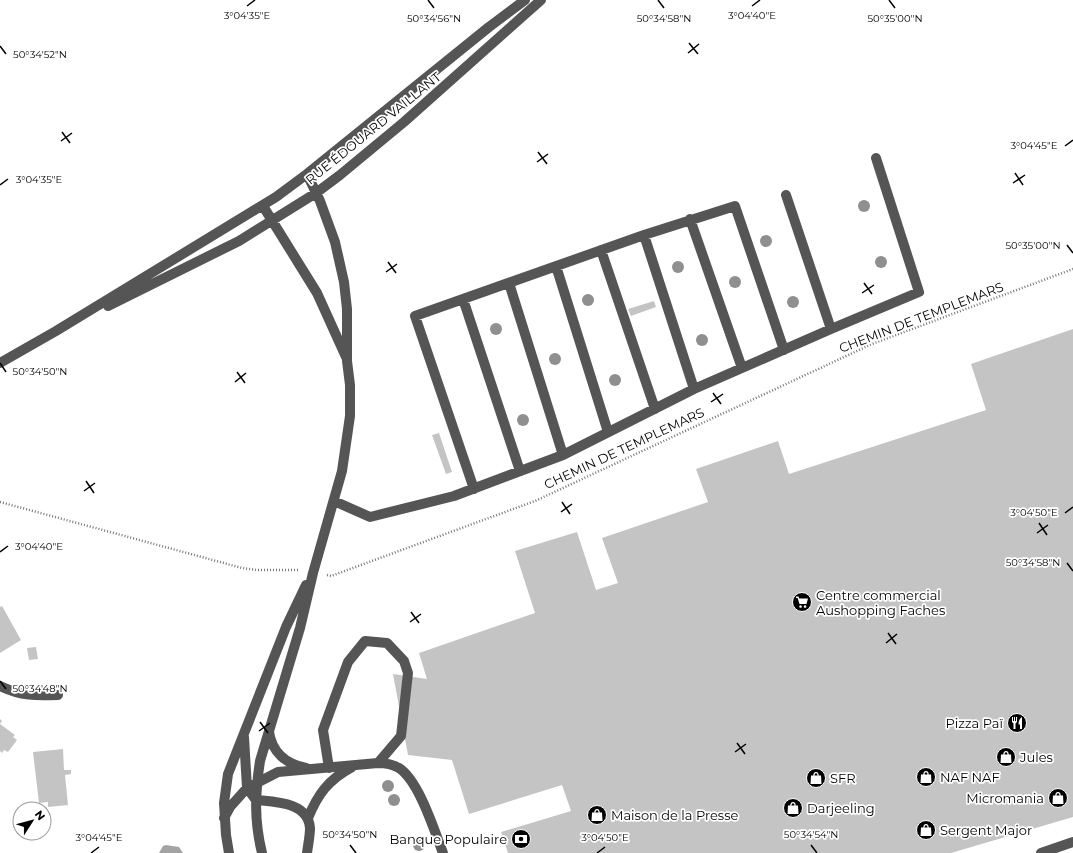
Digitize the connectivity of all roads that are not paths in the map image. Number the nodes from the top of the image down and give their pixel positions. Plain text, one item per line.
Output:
1 (525, 0) edge
2 (540, 0) edge
3 (876, 158) dead end
4 (307, 174) junction
5 (316, 193) junction
6 (786, 195) dead end
7 (262, 206) junction
8 (690, 219) junction
9 (272, 221) junction
10 (644, 235) junction
11 (601, 250) junction
12 (556, 266) junction
13 (509, 283) junction
14 (463, 299) junction
15 (831, 329) junction
16 (56, 331) junction
17 (784, 350) junction
18 (347, 361) junction
19 (0, 363) edge
20 (742, 368) junction
21 (694, 389) junction
22 (655, 409) junction
23 (608, 432) junction
24 (564, 455) junction
25 (520, 471) junction
26 (474, 489) junction
27 (334, 501) junction
28 (313, 573) junction
29 (0, 686) edge
30 (58, 696) dead end
31 (269, 730) junction
32 (244, 735) junction
33 (378, 763) junction
34 (355, 765) junction
35 (329, 768) junction
36 (311, 770) junction
37 (256, 782) junction
38 (247, 788) junction
39 (256, 800) junction
40 (224, 818) junction
41 (308, 818) junction
42 (1073, 842) edge
43 (229, 853) edge
44 (262, 853) edge
45 (307, 853) edge
46 (443, 853) edge
47 (1041, 853) edge

1 - 4 street, RUE ÉDOUARD VAILLANT
2 - 5 street, RUE ÉDOUARD VAILLANT
3 - 15 street
4 - 5 street
4 - 7 street, RUE ÉDOUARD VAILLANT
5 - 9 street, RUE ÉDOUARD VAILLANT
5 - 18 street
6 - 15 street
7 - 9 street
7 - 16 street, RUE ÉDOUARD VAILLANT
8 - 10 street
8 - 17 street
8 - 20 street
9 - 16 street, RUE ÉDOUARD VAILLANT
9 - 18 street
10 - 11 street
10 - 21 street
11 - 12 street
11 - 22 street
12 - 13 street
12 - 23 street
13 - 14 street
13 - 24 street
14 - 25 street
14 - 26 street
15 - 17 street
16 - 19 street, RUE ÉDOUARD VAILLANT
17 - 20 street
18 - 27 street
20 - 21 street
21 - 22 street
22 - 23 street
23 - 24 street
24 - 25 street
25 - 26 street
26 - 27 street
27 - 28 street
28 - 31 street
28 - 32 street
29 - 30 street
31 - 36 street
31 - 37 street
32 - 38 street
32 - 40 street
33 - 34 street
33 - 35 street
33 - 46 street
34 - 35 street
34 - 41 street
35 - 36 street
36 - 37 street
37 - 38 street
37 - 39 street
38 - 39 street
38 - 40 street
39 - 41 street
39 - 44 street
40 - 43 street
41 - 45 street
42 - 47 street

